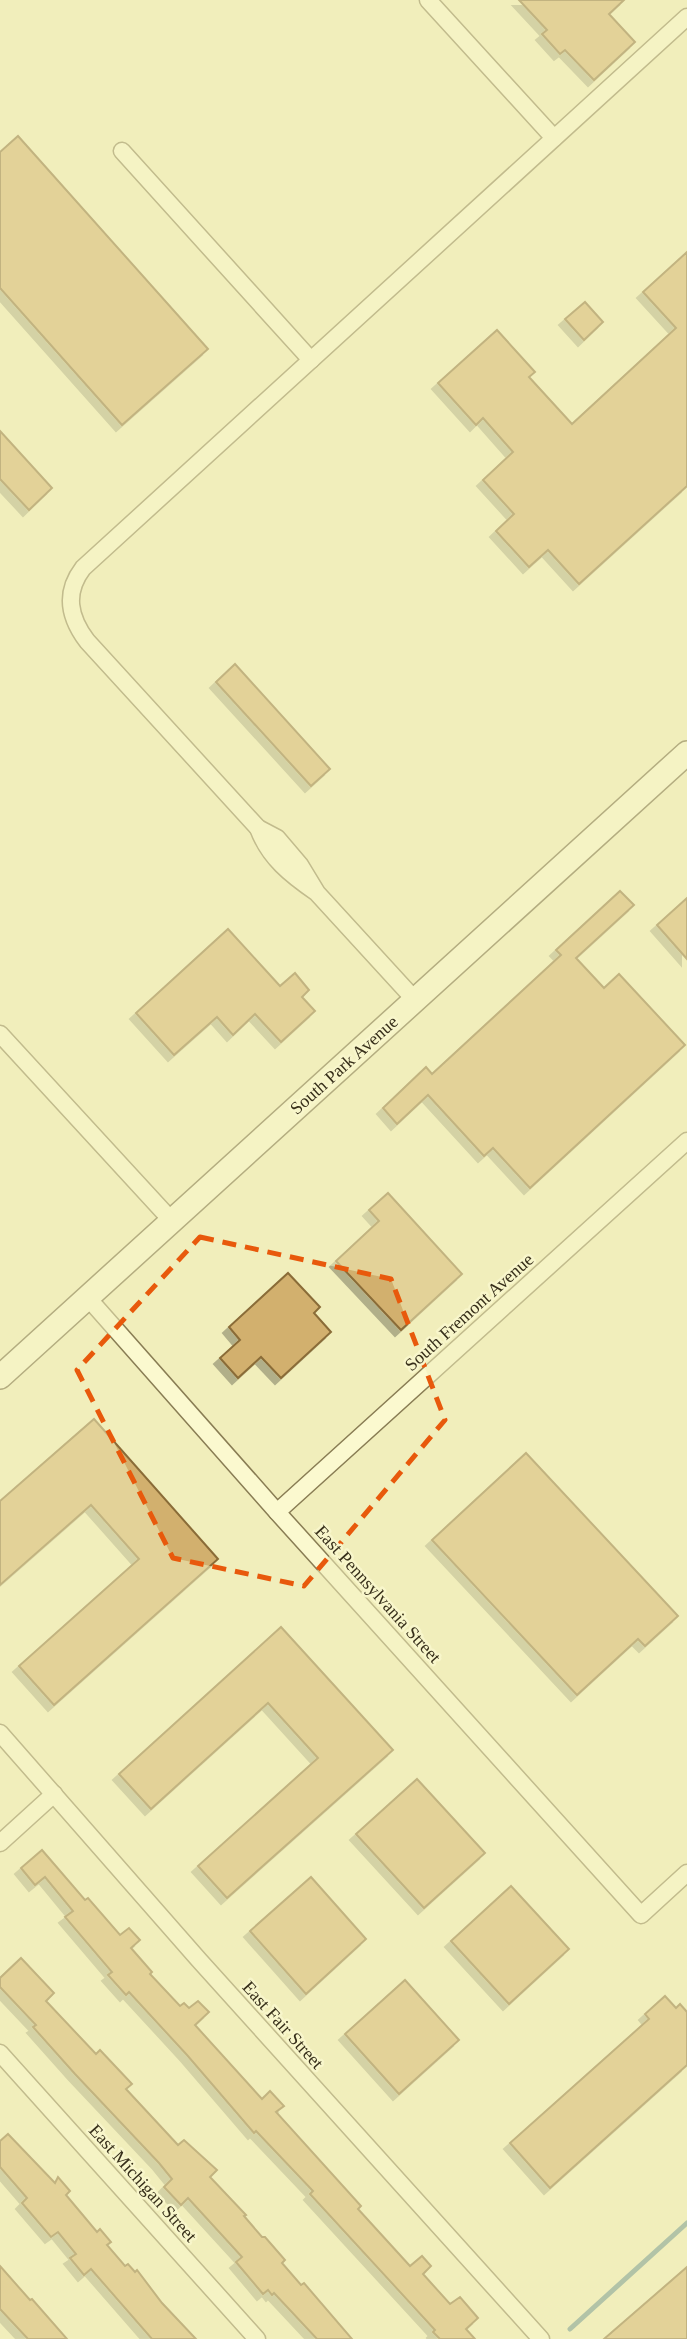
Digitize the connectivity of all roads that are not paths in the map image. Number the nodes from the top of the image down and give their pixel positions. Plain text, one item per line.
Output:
1 (428, 0) edge
2 (687, 17) edge
3 (554, 138) junction
4 (122, 151) dead end
5 (311, 360) junction
6 (687, 753) edge
7 (415, 1000) junction
8 (0, 1034) edge
9 (687, 1141) edge
10 (172, 1221) junction
11 (88, 1298) junction
12 (0, 1377) edge
13 (277, 1512) junction
14 (0, 1733) edge
15 (54, 1794) junction
16 (0, 1843) edge
17 (687, 1873) edge
18 (0, 2053) edge
19 (257, 2339) edge
20 (541, 2339) edge

1 - 3 street
2 - 3 street
3 - 5 street
4 - 5 street
5 - 7 street
6 - 7 main road, South Park Avenue
7 - 10 main road, South Park Avenue
8 - 10 street
9 - 13 street, South Fremont Avenue
10 - 11 main road, South Park Avenue
11 - 12 main road, South Park Avenue
11 - 13 street, East Pennsylvania Street
13 - 17 street, East Pennsylvania Street
14 - 15 street, East Fair Street
15 - 16 street
15 - 20 street, East Fair Street
18 - 19 street, East Michigan Street

